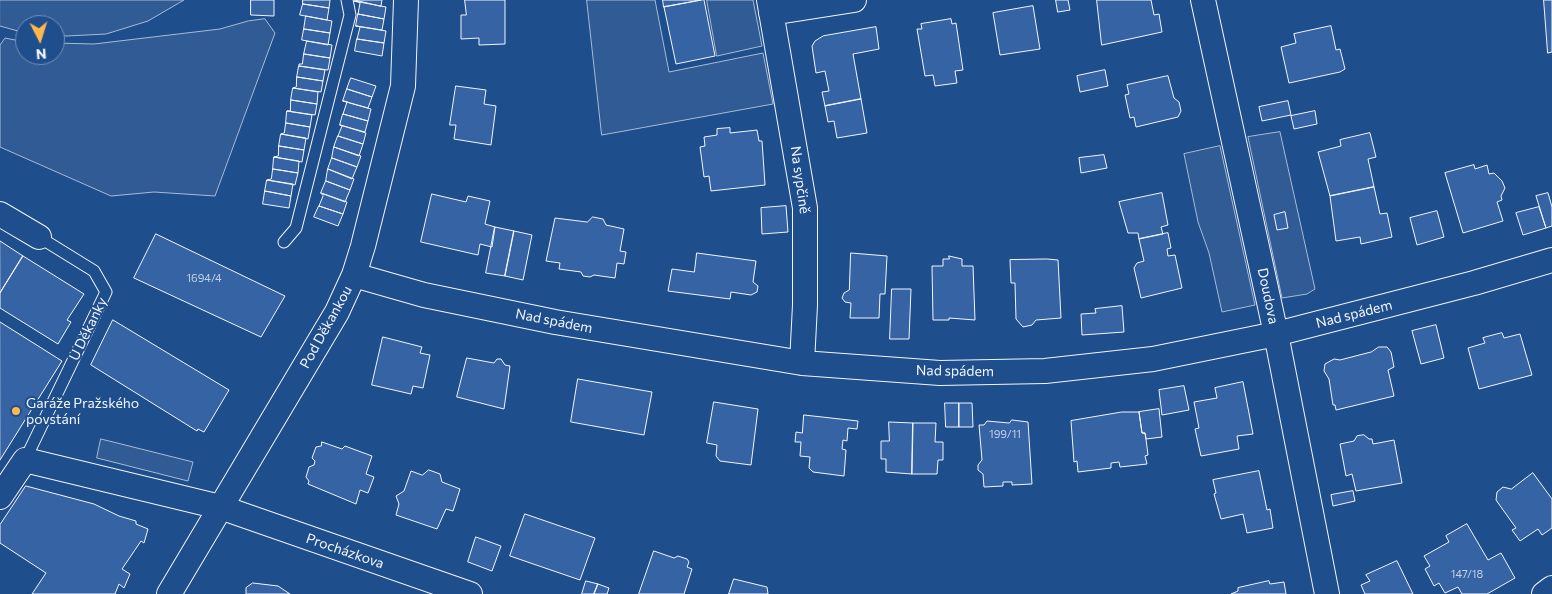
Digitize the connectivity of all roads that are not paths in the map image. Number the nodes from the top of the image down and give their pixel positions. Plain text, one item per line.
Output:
1 (347, 0) edge
2 (406, 0) edge
3 (854, 0) edge
4 (1203, 0) edge
5 (770, 6) edge
6 (0, 214) edge
7 (39, 237) joint
8 (284, 242) dead end
9 (1552, 260) edge
10 (354, 275) junction
11 (1276, 334) junction
12 (802, 363) junction
13 (25, 460) junction
14 (0, 497) edge
15 (220, 507) junction
16 (1552, 588) edge
17 (168, 594) edge
18 (470, 594) edge
19 (1326, 594) edge
20 (1544, 594) edge

1 - 8 lane
2 - 10 street, Pod Děkankou
3 - 5 street
4 - 11 street, Doudova
5 - 12 street, Na sypčině
6 - 7 street, U Děkanky
7 - 13 lane, U Děkanky
9 - 11 street, Nad spádem
10 - 12 street, Nad spádem
10 - 15 street, Pod Děkankou
11 - 12 street, Nad spádem
11 - 19 street, Doudova
13 - 14 street, U Děkanky
13 - 15 street
15 - 17 street, Pod Děkankou
15 - 18 street, Procházkova
16 - 20 street

